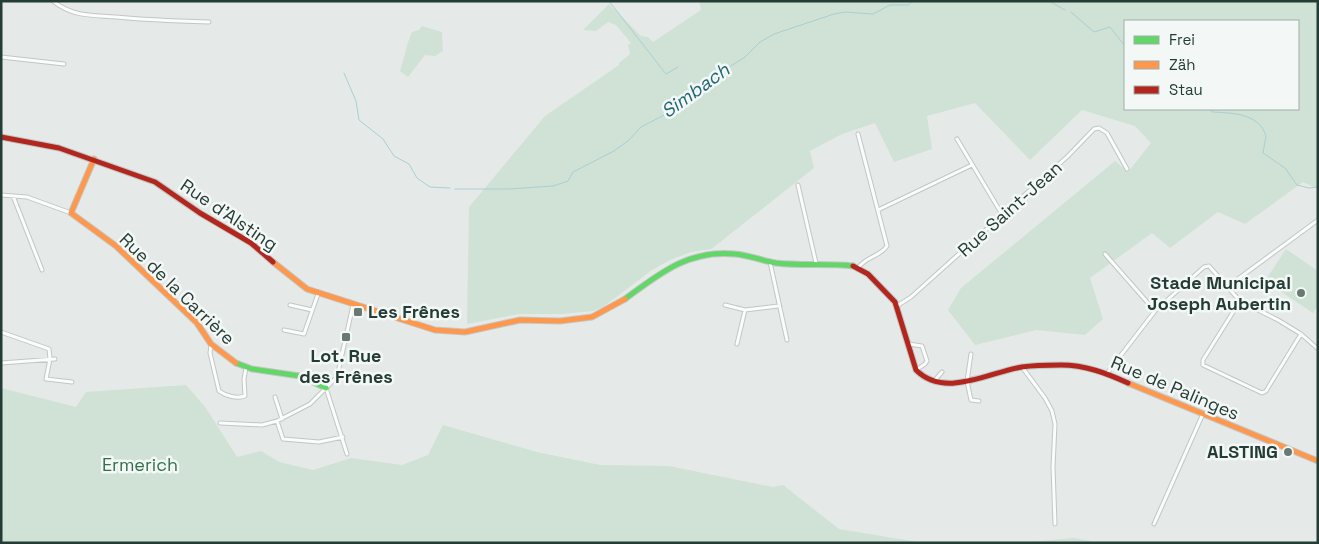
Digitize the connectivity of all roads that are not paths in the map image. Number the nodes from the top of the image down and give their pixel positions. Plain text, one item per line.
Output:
1 (53, 1) edge
2 (209, 22) dead end
3 (1, 57) edge
4 (64, 64) dead end
5 (858, 134) dead end
6 (1, 137) edge
7 (957, 139) dead end
8 (94, 159) junction
9 (972, 165) junction
10 (1127, 169) dead end
11 (798, 186) dead end
12 (1, 196) edge
13 (13, 196) junction
14 (878, 210) junction
15 (71, 213) junction
16 (1003, 216) junction
17 (1318, 220) edge
18 (1105, 254) dead end
19 (770, 262) junction
20 (816, 263) junction
21 (858, 268) junction
22 (42, 270) dead end
23 (1227, 286) junction
24 (318, 294) junction
25 (1240, 301) junction
26 (290, 305) dead end
27 (353, 305) junction
28 (725, 305) dead end
29 (778, 306) junction
30 (897, 306) junction
31 (312, 310) junction
32 (745, 310) junction
33 (1155, 312) junction
34 (284, 330) dead end
35 (1, 332) edge
36 (1301, 334) junction
37 (787, 340) dead end
38 (211, 344) junction
39 (737, 344) dead end
40 (909, 344) junction
41 (1318, 349) edge
42 (972, 354) dead end
43 (54, 358) dead end
44 (50, 359) junction
45 (1, 363) edge
46 (1022, 367) junction
47 (246, 368) junction
48 (916, 370) junction
49 (942, 372) dead end
50 (1108, 372) junction
51 (935, 381) junction
52 (967, 381) junction
53 (72, 382) dead end
54 (326, 388) junction
55 (275, 397) dead end
56 (979, 401) dead end
57 (1202, 416) junction
58 (282, 419) junction
59 (277, 421) junction
60 (220, 423) dead end
61 (343, 437) junction
62 (347, 454) dead end
63 (1318, 461) edge
64 (1055, 524) dead end
65 (1154, 524) dead end

1 - 2 street
3 - 4 street
5 - 14 street
6 - 8 main road, Rue d'Alsting
7 - 9 street
8 - 15 main road
8 - 24 main road, Rue d'Alsting
9 - 14 street
9 - 16 street
10 - 16 street, Rue Saint-Jean
11 - 20 street
12 - 13 street
13 - 15 street
13 - 22 street
14 - 21 street
15 - 38 main road, Rue de la Carrière
16 - 30 street, Rue Saint-Jean
17 - 23 street
18 - 33 street
19 - 20 main road
19 - 27 main road, Rue d'Alsting
19 - 29 street
20 - 21 main road
21 - 30 main road
23 - 25 street
23 - 33 street
24 - 27 main road, Rue d'Alsting
24 - 31 street
25 - 36 street
25 - 36 street
26 - 31 street
27 - 54 street
28 - 32 street
29 - 32 street
29 - 37 street
30 - 40 main road
31 - 34 street
32 - 39 street
33 - 50 street
35 - 44 street
36 - 41 street
38 - 47 main road, Rue de la Carrière
38 - 47 street
40 - 48 main road
40 - 48 street
42 - 52 street
43 - 44 street
44 - 45 street
44 - 53 street
46 - 50 main road, Rue de Palinges
46 - 52 main road, Rue de Palinges
46 - 64 street
47 - 54 main road, Rue de la Carrière
48 - 51 main road, Rue de Palinges
49 - 51 street
50 - 57 main road, Rue de Palinges
51 - 52 main road, Rue de Palinges
52 - 56 street
54 - 58 street
54 - 61 street
55 - 58 street
57 - 63 main road, Rue de Palinges
57 - 65 street
58 - 59 street
59 - 60 street
59 - 61 street
61 - 62 street

